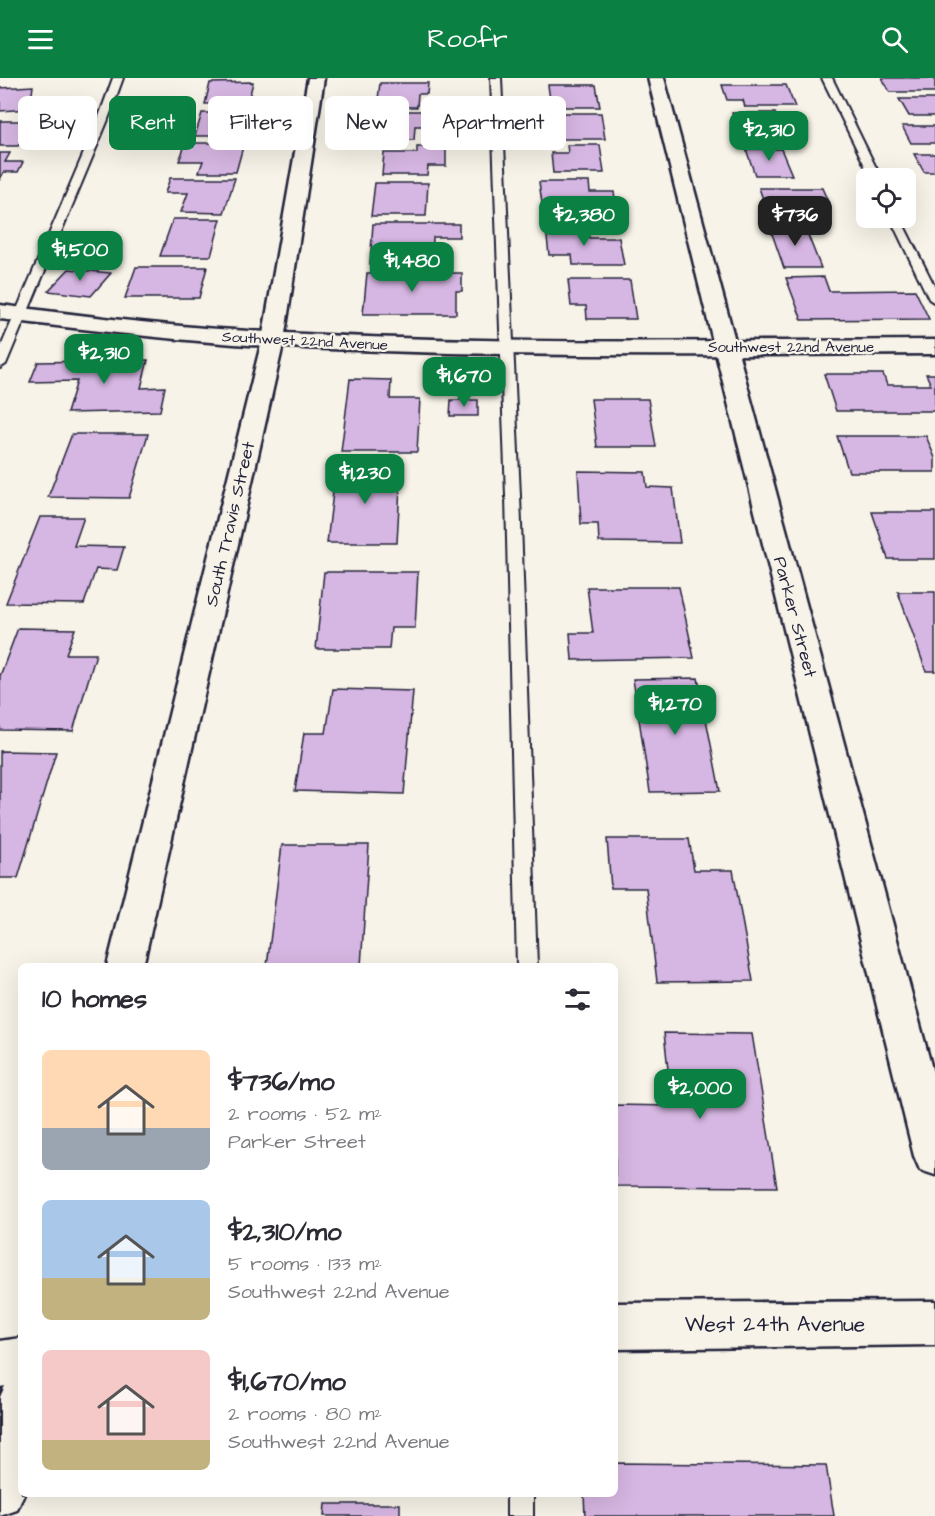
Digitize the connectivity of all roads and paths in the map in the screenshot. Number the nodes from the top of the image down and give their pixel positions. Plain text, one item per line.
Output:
1 (118, 78) edge
2 (316, 78) edge
3 (496, 78) edge
4 (656, 78) edge
5 (827, 78) edge
6 (871, 168) edge
7 (900, 228) edge
8 (935, 299) edge
9 (11, 314) edge
10 (273, 340) junction
11 (506, 346) junction
12 (725, 347) junction
13 (935, 347) edge
14 (0, 364) edge
15 (126, 963) edge
16 (527, 963) edge
17 (935, 1155) edge
18 (935, 1323) edge
19 (618, 1326) edge
20 (18, 1361) edge
21 (0, 1364) edge
22 (18, 1416) edge
23 (0, 1493) edge
24 (520, 1497) edge
25 (520, 1516) edge

1 - 9 lane
2 - 10 street, South Travis Street
3 - 11 lane
4 - 12 street, Parker Street
5 - 6 lane
7 - 8 lane
9 - 10 street, Southwest 22nd Avenue
9 - 14 lane
10 - 11 street, Southwest 22nd Avenue
10 - 15 street, South Travis Street
11 - 12 street, Southwest 22nd Avenue
11 - 16 lane
12 - 13 street, Southwest 22nd Avenue
12 - 17 street, Parker Street
18 - 19 street, West 24th Avenue
20 - 21 street
22 - 23 street
24 - 25 lane

